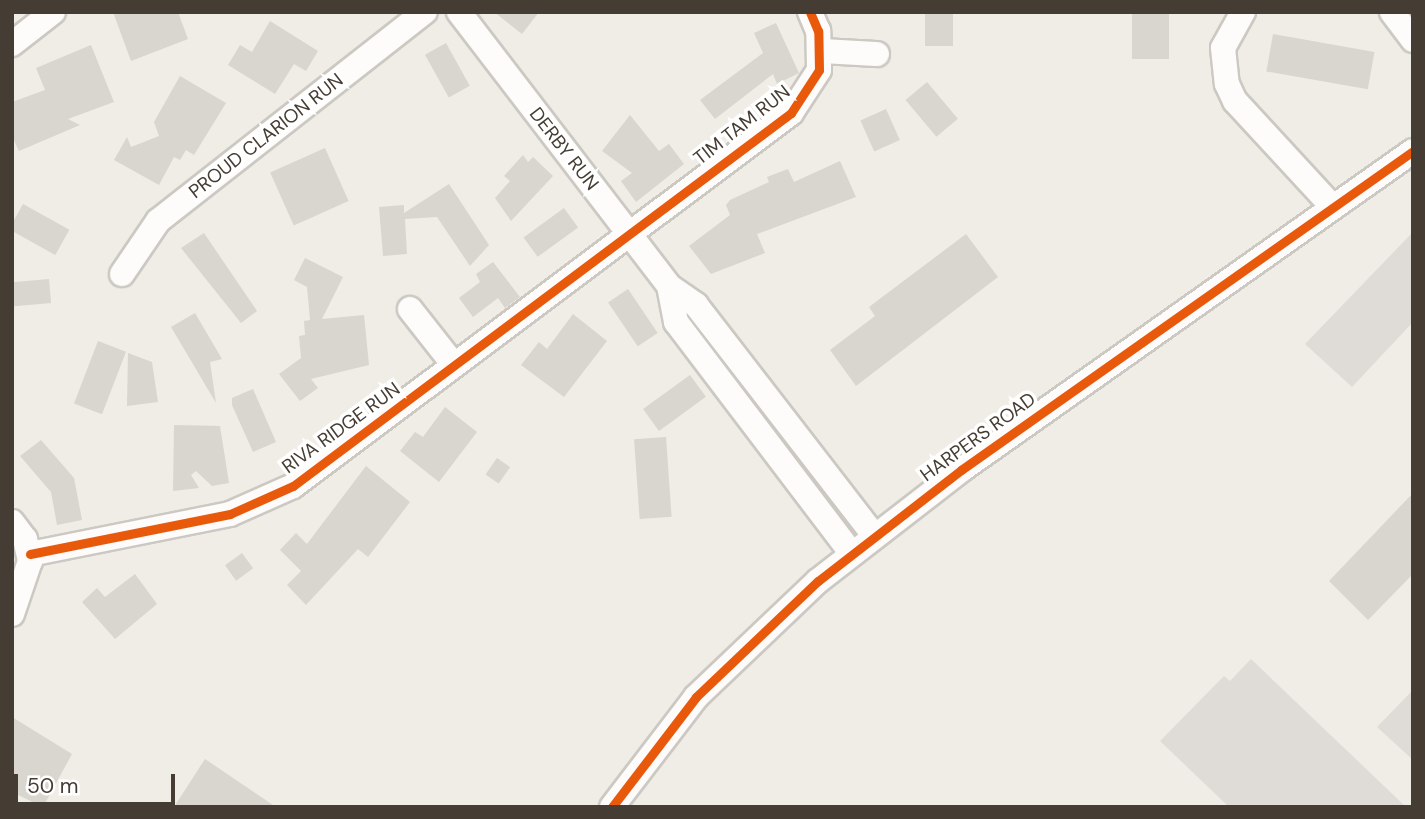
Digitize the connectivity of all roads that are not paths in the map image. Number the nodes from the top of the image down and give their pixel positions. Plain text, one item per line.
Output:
1 (53, 12) edge
2 (425, 12) edge
3 (459, 12) edge
4 (810, 12) edge
5 (1243, 12) edge
6 (1392, 12) edge
7 (1413, 40) edge
8 (12, 44) edge
9 (821, 51) junction
10 (877, 54) dead end
11 (1413, 150) edge
12 (1332, 206) junction
13 (628, 232) junction
14 (122, 274) dead end
15 (669, 286) junction
16 (410, 309) dead end
17 (454, 365) junction
18 (12, 522) edge
19 (874, 535) junction
20 (30, 554) junction
21 (852, 554) junction
22 (12, 614) edge
23 (612, 807) edge

1 - 8 street
2 - 14 street, PROUD CLARION RUN
3 - 13 street, DERBY RUN
4 - 9 street
5 - 12 street
6 - 7 street
9 - 10 street
9 - 13 street, TIM TAM RUN
11 - 12 street, HARPERS ROAD
12 - 19 street, HARPERS ROAD
13 - 15 street, DERBY RUN
13 - 17 street, RIVA RIDGE RUN
15 - 19 street, DERBY RUN
15 - 21 street, DERBY RUN
16 - 17 street
17 - 20 street, RIVA RIDGE RUN
18 - 20 street
19 - 21 street, HARPERS ROAD
20 - 22 street
21 - 23 street, HARPERS ROAD

